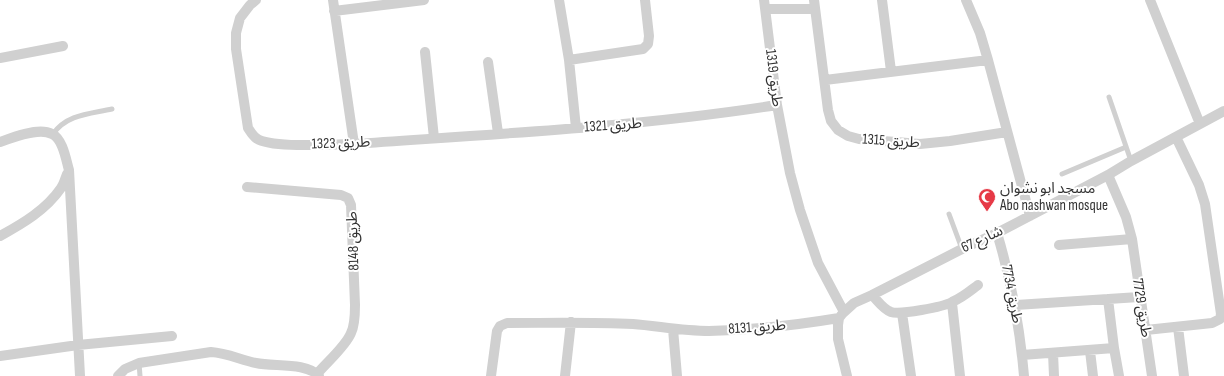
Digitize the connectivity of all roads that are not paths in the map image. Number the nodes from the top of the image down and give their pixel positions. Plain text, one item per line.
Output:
1 (256, 0) edge
2 (333, 0) edge
3 (424, 0) edge
4 (559, 0) edge
5 (645, 0) edge
6 (882, 0) edge
7 (966, 0) edge
8 (1150, 0) edge
9 (765, 5) edge
10 (815, 5) edge
11 (334, 11) junction
12 (63, 46) dead end
13 (425, 52) dead end
14 (0, 58) edge
15 (569, 60) junction
16 (988, 60) junction
17 (488, 62) dead end
18 (891, 71) junction
19 (825, 80) junction
20 (1109, 97) dead end
21 (777, 106) junction
22 (112, 109) dead end
23 (1224, 111) edge
24 (1200, 124) junction
25 (576, 128) junction
26 (1007, 132) junction
27 (498, 133) junction
28 (53, 134) junction
29 (1176, 137) junction
30 (434, 138) junction
31 (0, 142) edge
32 (354, 144) junction
33 (1126, 147) junction
34 (1131, 161) junction
35 (69, 170) junction
36 (1062, 174) dead end
37 (1108, 175) junction
38 (247, 186) dead end
39 (949, 214) dead end
40 (1030, 216) junction
41 (997, 233) junction
42 (0, 236) edge
43 (1132, 239) junction
44 (1059, 245) dead end
45 (962, 249) junction
46 (978, 285) dead end
47 (869, 296) junction
48 (1139, 297) junction
49 (1108, 299) junction
50 (952, 303) junction
51 (1015, 305) junction
52 (902, 312) junction
53 (842, 315) junction
54 (571, 322) junction
55 (1178, 327) junction
56 (673, 329) junction
57 (1146, 330) junction
58 (172, 336) dead end
59 (78, 345) junction
60 (840, 345) junction
61 (1114, 348) junction
62 (1090, 350) junction
63 (1053, 353) junction
64 (1022, 355) junction
65 (0, 356) edge
66 (139, 363) junction
67 (318, 375) edge
68 (80, 376) edge
69 (118, 376) edge
70 (140, 376) edge
71 (491, 376) edge
72 (565, 376) edge
73 (677, 376) edge
74 (847, 376) edge
75 (911, 376) edge
76 (960, 376) edge
77 (1024, 376) edge
78 (1054, 376) edge
79 (1093, 376) edge
80 (1119, 376) edge
81 (1152, 376) edge
82 (1184, 376) edge

1 - 32 street, طريق 1323
2 - 11 street
3 - 11 street
4 - 15 street, طريق 1321
5 - 15 street
6 - 18 street
7 - 16 street
8 - 24 street
9 - 10 street
9 - 21 street, طريق 1319
10 - 19 street, طريق 1315
11 - 32 street
12 - 14 street
13 - 30 street
15 - 25 street, طريق 1321
16 - 18 street
16 - 26 street
17 - 27 street
18 - 19 street
19 - 26 street, طريق 1315
20 - 33 lane
21 - 25 street, طريق 1321
21 - 53 street, طريق 1319
22 - 28 lane
23 - 24 street, شارع 67
24 - 29 street, شارع 67
25 - 27 street, طريق 1323
26 - 40 street
27 - 30 street, طريق 1323
28 - 31 street
28 - 35 street
29 - 34 street, شارع 67
29 - 55 street
30 - 32 street, طريق 1323
33 - 34 lane
33 - 36 lane
34 - 37 street, شارع 67
35 - 42 street
35 - 59 street
37 - 40 street, شارع 67
37 - 43 street, طريق 7729
38 - 67 street, طريق 8148
39 - 45 lane
40 - 41 street, شارع 67
41 - 45 street, شارع 67
41 - 51 street, طريق 7734
43 - 44 street
43 - 48 street, طريق 7729
45 - 47 street, شارع 67
46 - 50 street
47 - 52 street
47 - 53 street, شارع 67
47 - 60 street, شارع 67
48 - 49 street
48 - 57 street, طريق 7729
49 - 51 street
49 - 61 street
50 - 52 street
50 - 76 street
51 - 64 street, طريق 7734
52 - 75 street
53 - 56 street, طريق 8131
53 - 60 street
54 - 56 street, طريق 8131
54 - 71 street, طريق 8131
54 - 72 street
55 - 57 street
55 - 82 street
56 - 73 street
57 - 81 street, طريق 7729
58 - 59 street
59 - 65 street
59 - 68 street
60 - 74 street
61 - 62 street
61 - 80 street
62 - 63 street
62 - 79 street
63 - 64 street
63 - 78 street
64 - 77 street, طريق 7734
66 - 67 street
66 - 69 street
66 - 70 lane

